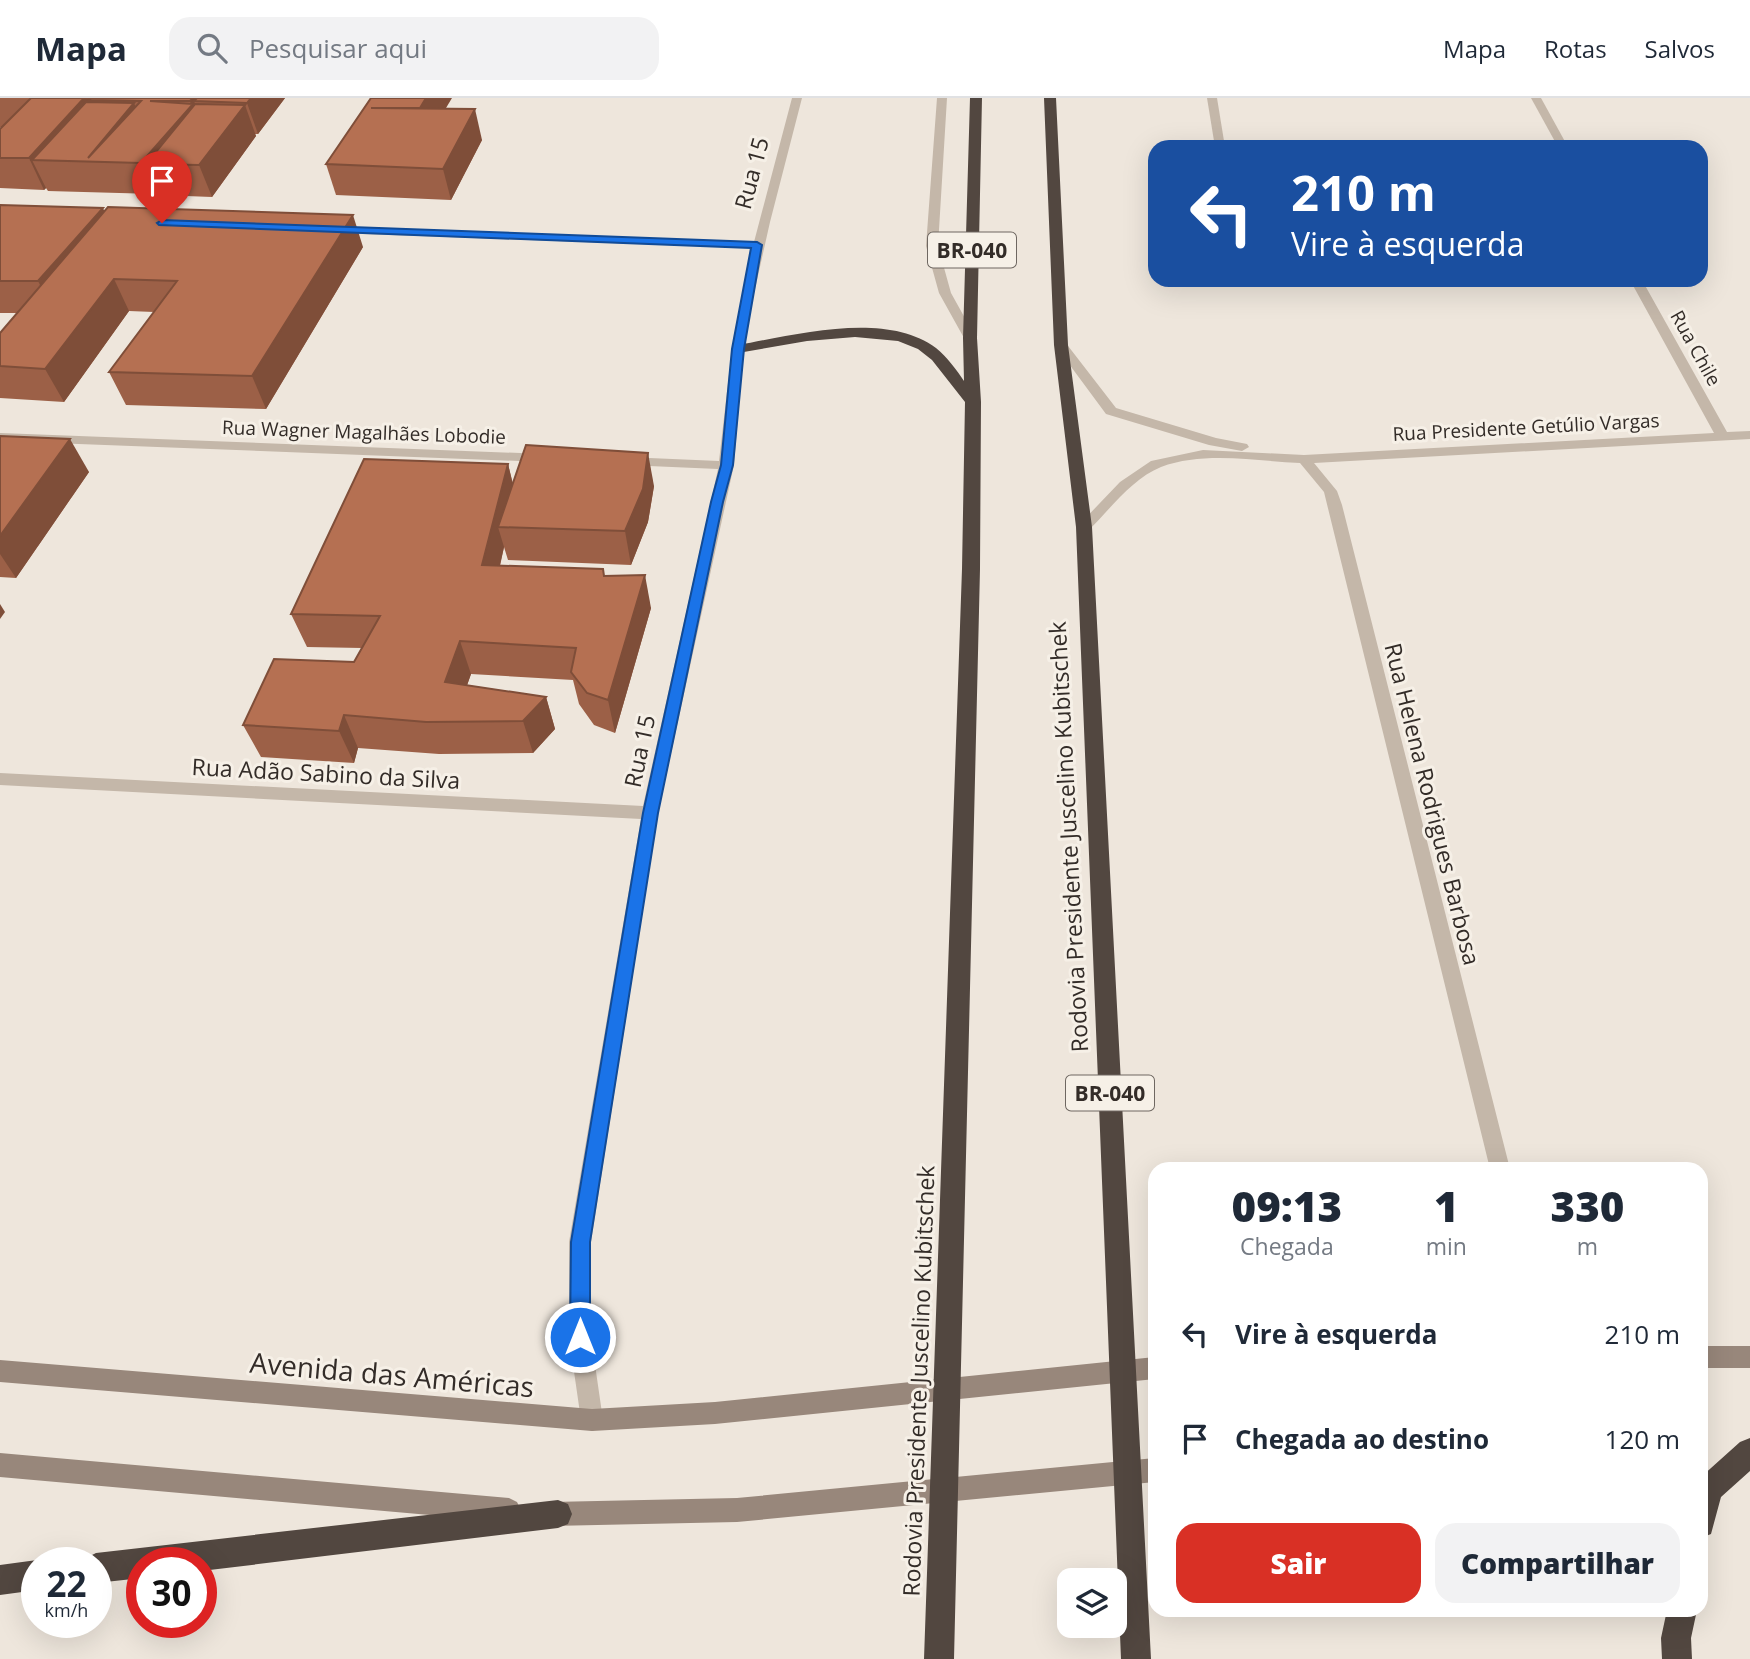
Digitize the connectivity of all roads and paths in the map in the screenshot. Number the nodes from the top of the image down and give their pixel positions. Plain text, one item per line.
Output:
1 (797, 98) edge
2 (942, 98) edge
3 (976, 98) edge
4 (1050, 98) edge
5 (1212, 98) edge
6 (1536, 98) edge
7 (1219, 140) edge
8 (1559, 140) edge
9 (317, 229) edge
10 (757, 245) junction
11 (1640, 287) edge
12 (970, 338) junction
13 (1061, 345) junction
14 (738, 349) junction
15 (973, 402) junction
16 (1722, 435) junction
17 (1750, 435) edge
18 (0, 436) edge
19 (559, 459) edge
20 (1304, 459) junction
21 (615, 461) edge
22 (727, 465) junction
23 (1084, 527) junction
24 (0, 779) edge
25 (650, 813) junction
26 (1498, 1162) edge
27 (1708, 1357) edge
28 (1741, 1358) edge
29 (1708, 1365) edge
30 (1148, 1369) edge
31 (0, 1371) edge
32 (592, 1420) junction
33 (1750, 1452) edge
34 (0, 1465) edge
35 (1148, 1471) edge
36 (1708, 1493) edge
37 (558, 1514) junction
38 (217, 1554) edge
39 (21, 1577) edge
40 (0, 1580) edge
41 (1680, 1617) edge
42 (939, 1659) edge
43 (1136, 1659) edge
44 (1677, 1659) edge

1 - 10 street, Rua 15
2 - 12 street
3 - 12 highway, Rodovia Presidente Juscelino Kubitschek / BR-040
4 - 13 highway, Rodovia Presidente Juscelino Kubitschek / BR-040
5 - 7 street
6 - 8 street
9 - 10 street
10 - 14 street, Rua 15
11 - 16 street, Rua Chile
12 - 15 highway, Rodovia Presidente Juscelino Kubitschek / BR-040
13 - 20 street, Rua Presidente Getúlio Vargas
13 - 23 highway, Rodovia Presidente Juscelino Kubitschek / BR-040
14 - 15 highway
14 - 22 street, Rua 15
15 - 42 highway, Rodovia Presidente Juscelino Kubitschek / BR-040
16 - 17 street, Rua Presidente Getúlio Vargas
16 - 20 street, Rua Presidente Getúlio Vargas
18 - 19 street, Rua Wagner Magalhães Lobodie
20 - 23 street, Rua Presidente Getúlio Vargas
20 - 26 street, Rua Helena Rodrigues Barbosa
21 - 22 street
22 - 25 street, Rua 15
23 - 43 highway, Rodovia Presidente Juscelino Kubitschek / BR-040
24 - 25 street, Rua Adão Sabino da Silva
25 - 32 street, Rua 15
27 - 28 main road
28 - 29 main road
30 - 32 main road, Avenida das Américas
31 - 32 main road, Avenida das Américas
33 - 36 highway
34 - 37 main road
35 - 37 main road
37 - 38 highway
39 - 40 highway
41 - 44 highway

